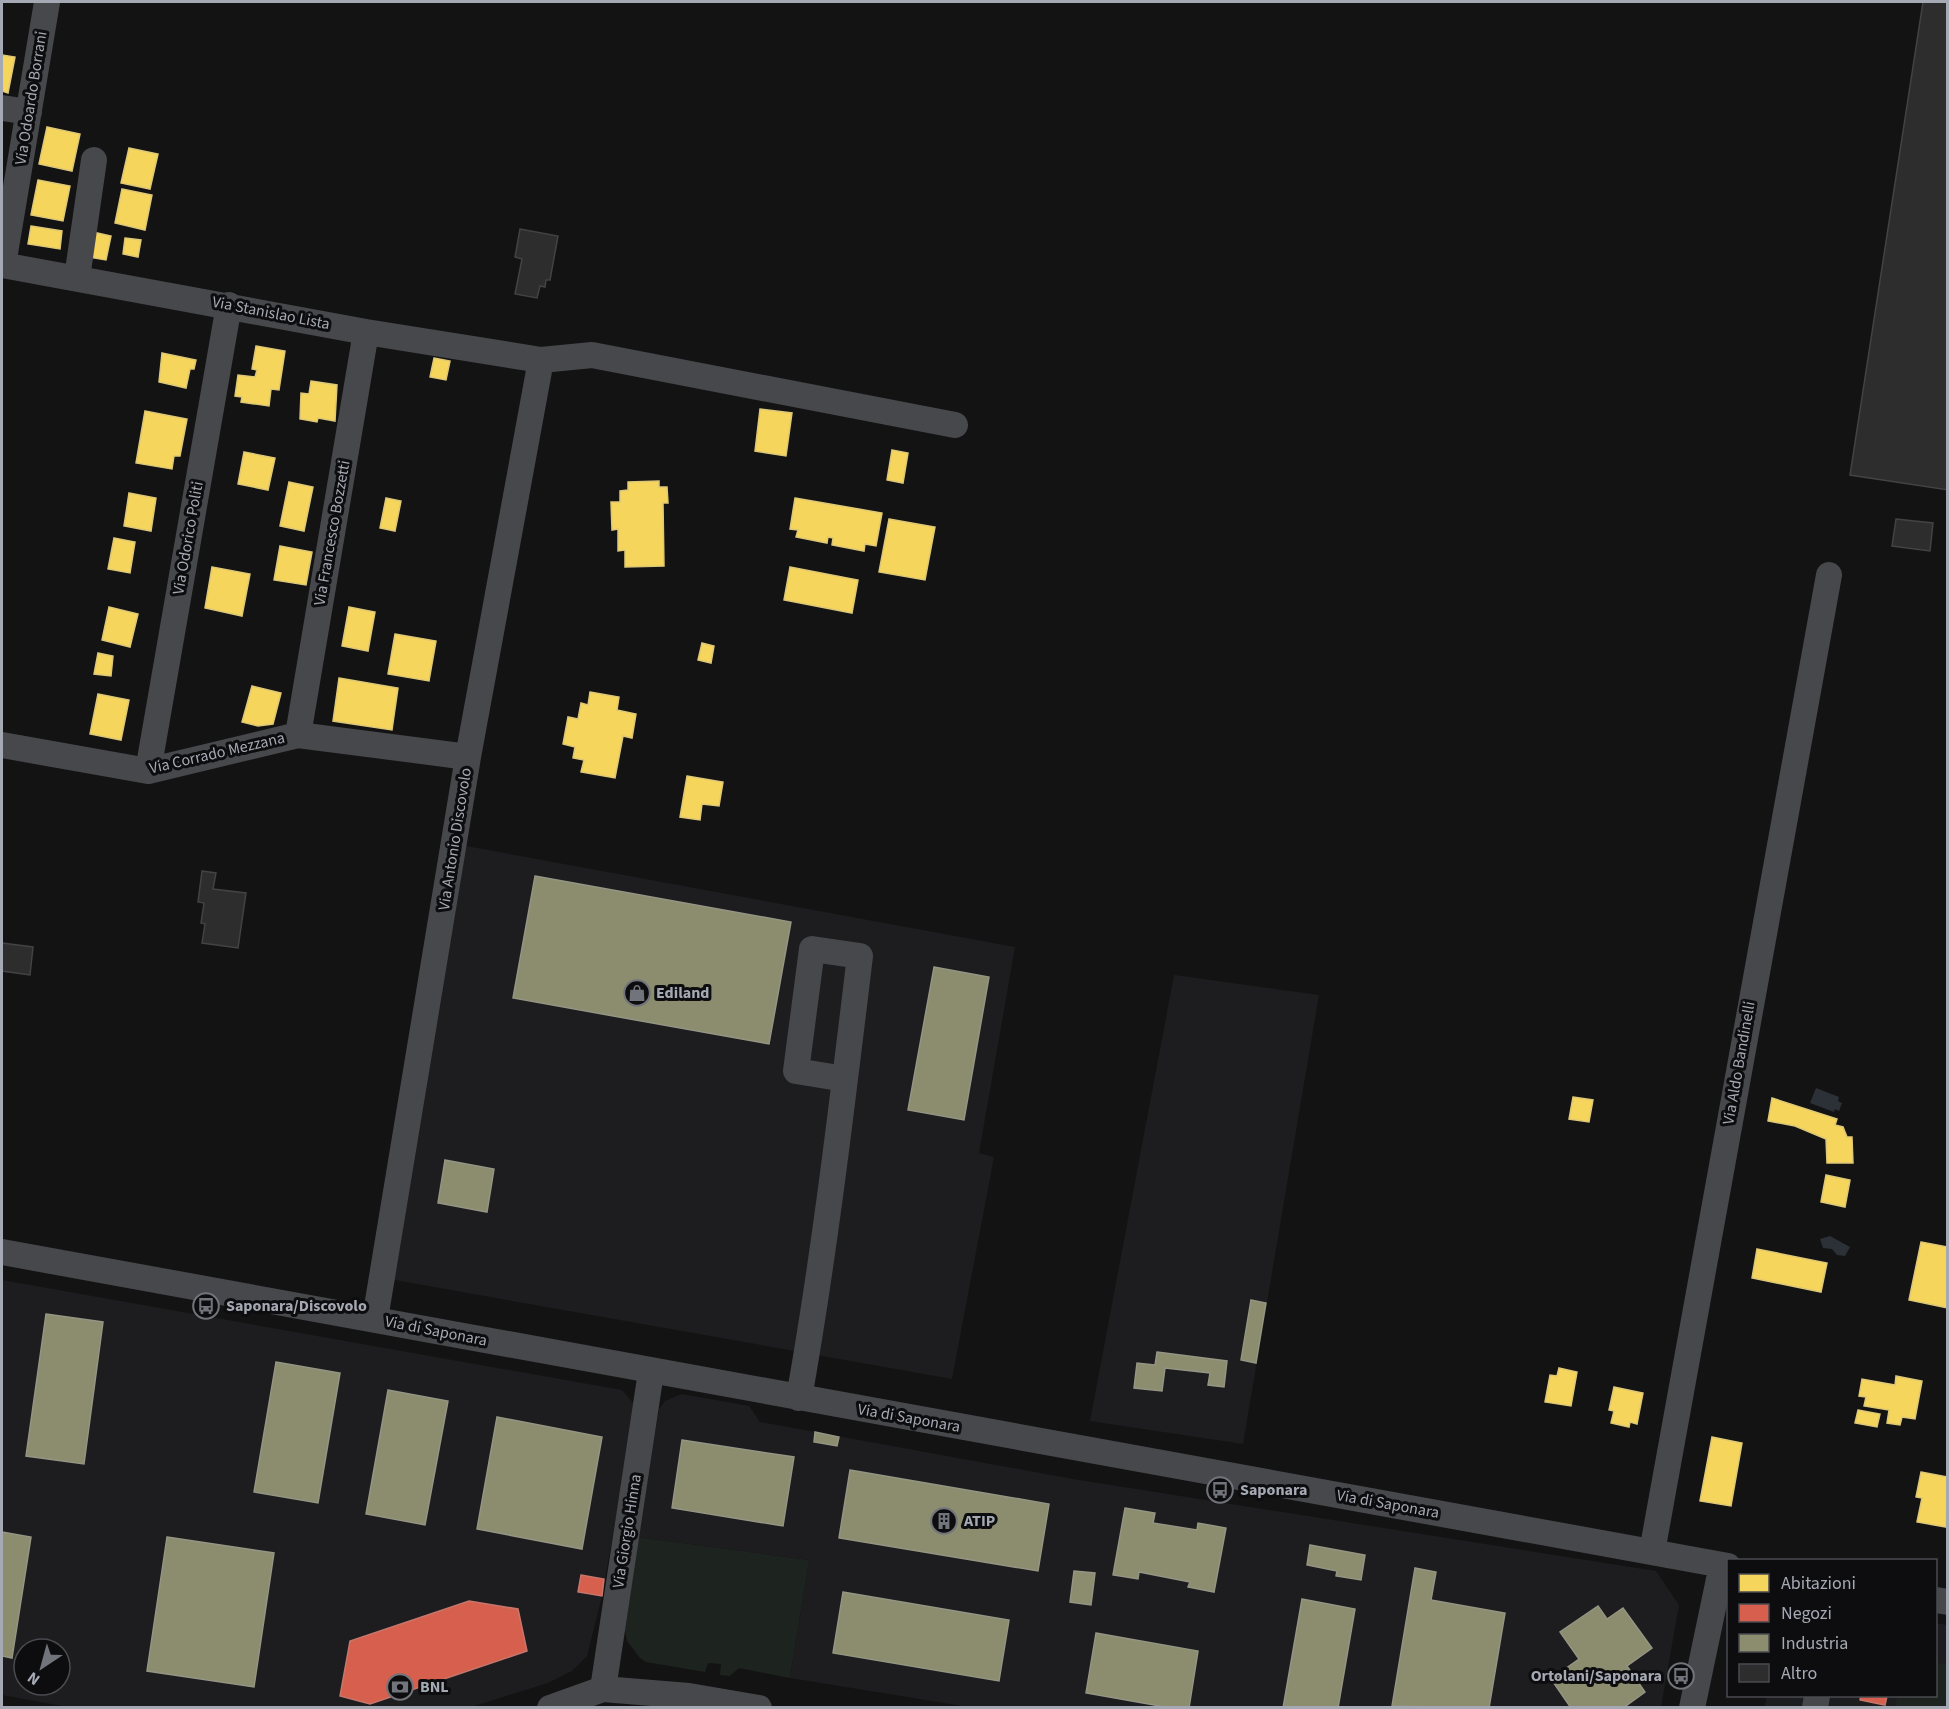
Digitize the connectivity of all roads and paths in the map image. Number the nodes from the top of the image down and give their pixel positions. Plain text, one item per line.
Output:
1 (47, 2) edge
2 (2, 108) edge
3 (28, 112) junction
4 (94, 160) dead end
5 (2, 265) edge
6 (77, 278) junction
7 (229, 305) junction
8 (366, 332) junction
9 (541, 360) junction
10 (955, 425) dead end
11 (1829, 575) dead end
12 (298, 735) junction
13 (2, 745) edge
14 (468, 757) junction
15 (148, 771) junction
16 (845, 1079) junction
17 (2, 1252) edge
18 (375, 1319) junction
19 (651, 1372) junction
20 (803, 1375) junction
21 (1652, 1552) junction
22 (1725, 1566) edge
23 (603, 1689) junction
24 (550, 1707) edge
25 (759, 1707) edge
26 (1692, 1707) edge

1 - 3 street, Via Odoardo Borrani
2 - 3 street
3 - 5 street, Via Odoardo Borrani
4 - 6 street
5 - 6 street, Via Stanislao Lista
6 - 7 street, Via Stanislao Lista
7 - 8 street, Via Stanislao Lista
7 - 15 street, Via Odorico Politi
8 - 9 street, Via Stanislao Lista
8 - 12 street, Via Francesco Bozzetti
9 - 10 street, Via Stanislao Lista
9 - 14 street, Via Antonio Discovolo
11 - 21 street, Via Aldo Bandinelli
12 - 14 street, Via Corrado Mezzana
12 - 15 street, Via Corrado Mezzana
13 - 15 street, Via Corrado Mezzana
14 - 18 street, Via Antonio Discovolo
16 - 16 street
16 - 20 street
17 - 18 street, Via di Saponara
18 - 19 street, Via di Saponara
19 - 20 street, Via di Saponara
19 - 23 street, Via Giorgio Hinna
20 - 21 street, Via di Saponara
21 - 22 street, Via di Saponara
22 - 26 street
23 - 24 street
23 - 25 street

